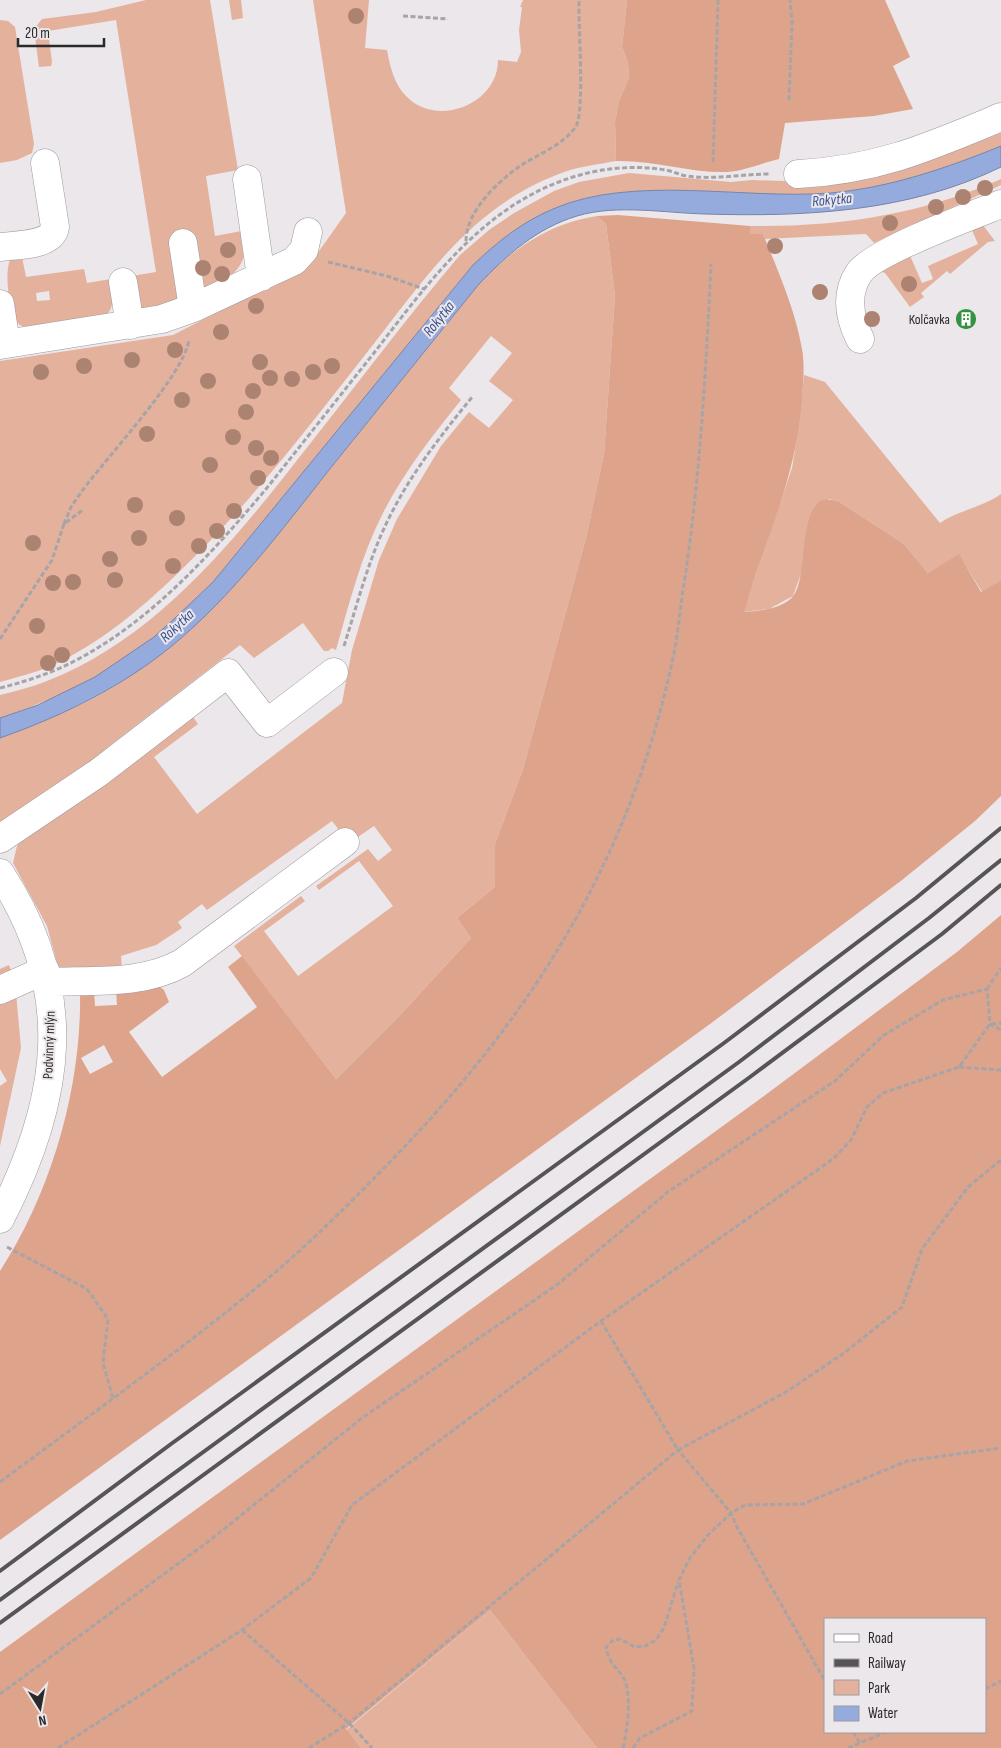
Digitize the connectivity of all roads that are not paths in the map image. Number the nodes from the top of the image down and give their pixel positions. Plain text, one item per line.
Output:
1 (1001, 117) edge
2 (45, 163) dead end
3 (798, 174) road end
4 (248, 179) dead end
5 (1001, 204) edge
6 (308, 232) dead end
7 (183, 243) dead end
8 (0, 247) edge
9 (261, 278) junction
10 (123, 282) dead end
11 (0, 304) edge
12 (193, 308) junction
13 (130, 325) junction
14 (860, 339) dead end
15 (3, 345) edge
16 (334, 672) road end
17 (0, 839) edge
18 (345, 842) dead end
19 (0, 873) edge
20 (47, 976) junction
21 (7, 986) edge
22 (0, 1219) edge

1 - 3 street
2 - 8 street
4 - 9 street
5 - 14 street
6 - 9 street
7 - 12 street
9 - 12 street
10 - 13 street
11 - 15 street
12 - 13 street
13 - 15 street
16 - 17 street
18 - 20 street
19 - 20 street, Podvinný mlýn
20 - 21 street
20 - 22 street, Podvinný mlýn

